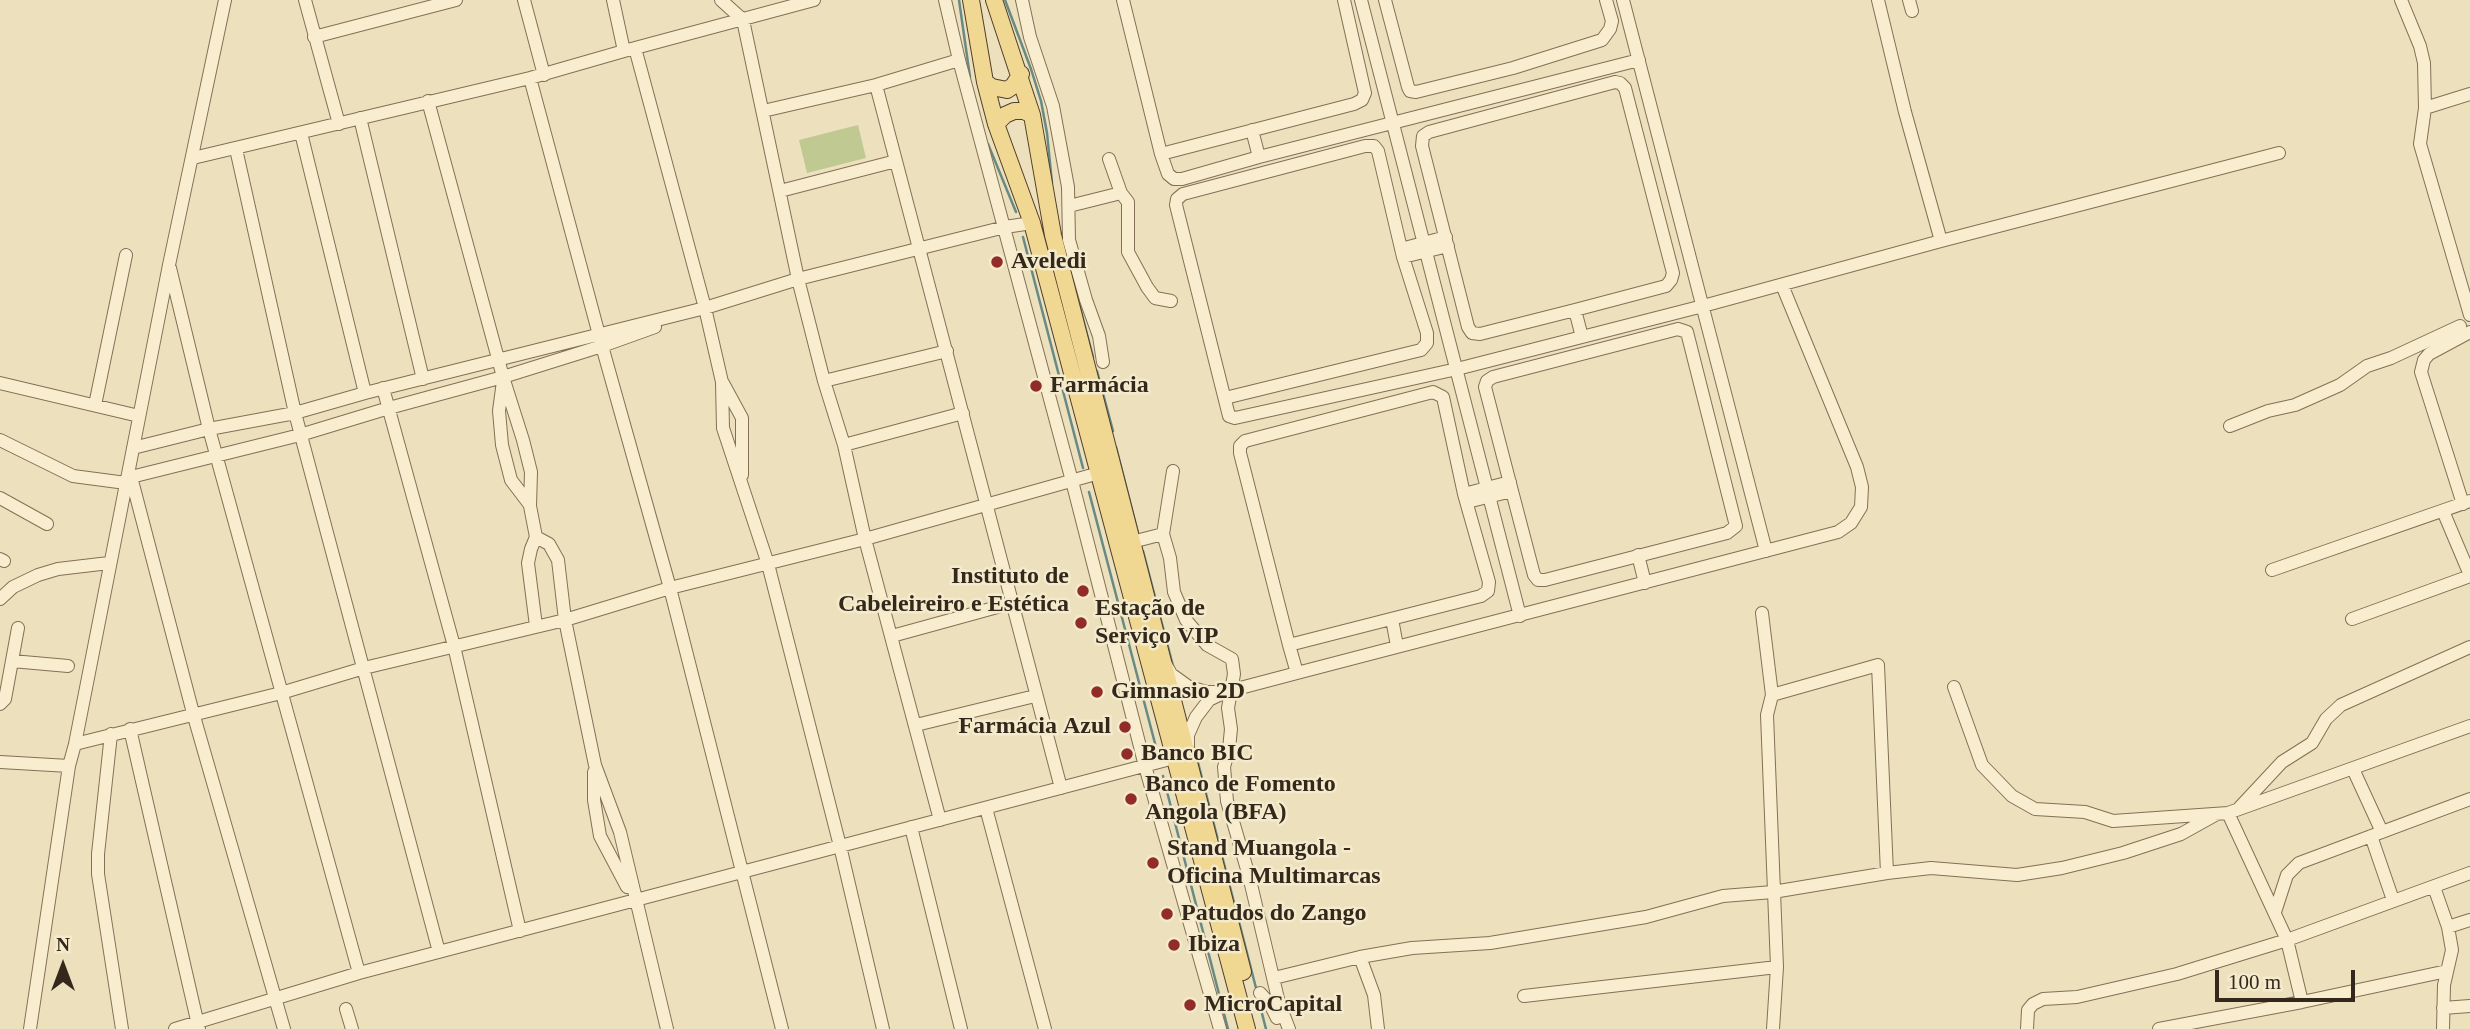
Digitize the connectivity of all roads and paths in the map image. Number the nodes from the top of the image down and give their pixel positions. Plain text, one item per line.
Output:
1 (225, 0) edge
2 (305, 0) edge
3 (394, 0) edge
4 (456, 0) edge
5 (524, 0) edge
6 (613, 0) edge
7 (722, 0) edge
8 (814, 0) edge
9 (945, 0) edge
10 (971, 0) edge
11 (994, 0) edge
12 (1022, 0) edge
13 (1123, 0) edge
14 (1384, 0) edge
15 (1606, 0) edge
16 (1623, 0) edge
17 (1878, 0) edge
18 (2400, 0) edge
19 (1362, 3) edge
20 (1346, 5) edge
21 (398, 15) junction
22 (743, 20) junction
23 (314, 37) junction
24 (630, 49) junction
25 (959, 60) junction
26 (1639, 60) junction
27 (1513, 68) junction
28 (1021, 74) junction
29 (544, 75) junction
30 (530, 78) junction
31 (985, 82) junction
32 (876, 85) junction
33 (1519, 91) junction
34 (2470, 95) edge
35 (428, 101) junction
36 (2425, 108) junction
37 (763, 111) junction
38 (1032, 115) junction
39 (360, 118) junction
40 (1392, 123) junction
41 (339, 124) junction
42 (996, 124) junction
43 (1252, 130) junction
44 (301, 133) junction
45 (236, 149) junction
46 (2279, 153) dead end
47 (1161, 154) junction
48 (1259, 157) junction
49 (193, 158) junction
50 (1109, 159) dead end
51 (896, 161) junction
52 (780, 191) junction
53 (1121, 193) junction
54 (1069, 206) junction
55 (1032, 223) junction
56 (1005, 227) junction
57 (1941, 240) junction
58 (1447, 242) junction
59 (1425, 247) junction
60 (918, 249) junction
61 (1402, 253) junction
62 (126, 255) dead end
63 (169, 265) junction
64 (798, 279) junction
65 (1782, 285) junction
66 (1171, 301) dead end
67 (1703, 306) junction
68 (705, 308) junction
69 (1575, 310) junction
70 (2470, 314) edge
71 (2465, 329) edge
72 (1582, 337) junction
73 (600, 340) junction
74 (947, 351) junction
75 (499, 360) junction
76 (1103, 362) dead end
77 (1457, 369) junction
78 (1328, 372) junction
79 (503, 377) junction
80 (423, 379) junction
81 (824, 381) junction
82 (722, 382) junction
83 (0, 383) edge
84 (383, 388) junction
85 (365, 393) junction
86 (1333, 396) junction
87 (1225, 398) junction
88 (94, 405) junction
89 (389, 408) junction
90 (295, 413) junction
91 (963, 413) junction
92 (139, 416) junction
93 (2230, 426) dead end
94 (209, 429) junction
95 (300, 435) junction
96 (0, 440) edge
97 (844, 445) junction
98 (133, 448) junction
99 (216, 454) junction
100 (1173, 471) dead end
101 (1099, 473) junction
102 (128, 476) junction
103 (1072, 481) junction
104 (742, 483) junction
105 (1511, 487) junction
106 (1488, 492) junction
107 (0, 498) edge
108 (1466, 498) junction
109 (987, 503) junction
110 (2467, 503) edge
111 (530, 506) junction
112 (2443, 511) junction
113 (47, 524) dead end
114 (1163, 534) junction
115 (537, 537) junction
116 (865, 539) junction
117 (1137, 540) junction
118 (1766, 551) junction
119 (1638, 555) junction
120 (109, 563) junction
121 (768, 564) junction
122 (2272, 570) dead end
123 (2470, 576) edge
124 (1645, 583) junction
125 (670, 588) junction
126 (0, 599) edge
127 (1012, 603) junction
128 (1762, 613) dead end
129 (1520, 616) junction
130 (2352, 619) dead end
131 (565, 620) junction
132 (1392, 620) junction
133 (536, 626) junction
134 (18, 628) dead end
135 (892, 636) junction
136 (1289, 645) junction
137 (454, 646) junction
138 (1397, 646) junction
139 (2470, 647) edge
140 (1161, 655) junction
141 (12, 662) junction
142 (68, 666) dead end
143 (364, 668) junction
144 (1297, 673) junction
145 (1954, 687) dead end
146 (1227, 691) junction
147 (281, 693) junction
148 (1772, 695) junction
149 (1035, 696) junction
150 (0, 704) edge
151 (193, 713) junction
152 (916, 725) junction
153 (2470, 726) edge
154 (130, 729) junction
155 (111, 734) junction
156 (75, 744) junction
157 (1180, 756) junction
158 (0, 762) edge
159 (595, 765) junction
160 (69, 766) junction
161 (1145, 766) junction
162 (2353, 769) junction
163 (1061, 788) junction
164 (2470, 799) edge
165 (986, 808) junction
166 (2228, 812) junction
167 (940, 820) junction
168 (911, 827) junction
169 (2376, 834) junction
170 (840, 846) junction
171 (743, 872) junction
172 (1887, 873) junction
173 (2470, 873) edge
174 (2434, 887) junction
175 (1773, 891) junction
176 (634, 899) junction
177 (2393, 900) junction
178 (2276, 912) junction
179 (2470, 920) edge
180 (2448, 927) junction
181 (520, 930) junction
182 (2287, 940) junction
183 (439, 952) junction
184 (1360, 957) junction
185 (1777, 967) junction
186 (2447, 971) junction
187 (359, 973) junction
188 (1273, 976) junction
189 (1254, 994) junction
190 (1524, 996) dead end
191 (276, 999) junction
192 (2302, 1002) junction
193 (1279, 1003) junction
194 (2470, 1006) edge
195 (2443, 1008) junction
196 (346, 1009) dead end
197 (2202, 1025) edge
198 (198, 1026) edge
199 (30, 1029) edge
200 (122, 1029) edge
201 (175, 1029) edge
202 (284, 1029) edge
203 (352, 1029) edge
204 (667, 1029) edge
205 (782, 1029) edge
206 (883, 1029) edge
207 (961, 1029) edge
208 (1045, 1029) edge
209 (1220, 1029) edge
210 (1247, 1029) edge
211 (1258, 1029) edge
212 (1282, 1029) edge
213 (1289, 1029) edge
214 (1378, 1029) edge
215 (1773, 1029) edge
216 (2027, 1029) edge
217 (2159, 1029) edge
218 (2443, 1029) edge

1 - 49 street
2 - 23 street
3 - 21 street
4 - 21 street
5 - 29 street
6 - 24 street
7 - 22 street
8 - 22 street
9 - 25 street
10 - 31 main road
11 - 28 main road
12 - 54 street
13 - 47 street
14 - 19 street
14 - 27 street
15 - 27 street
16 - 26 street
17 - 57 street
18 - 36 street
19 - 20 street
19 - 40 street
20 - 43 street
21 - 23 street
22 - 24 street
22 - 37 street
23 - 41 street
24 - 29 street
24 - 68 street
25 - 32 street
25 - 56 street
26 - 33 street
26 - 67 street
27 - 33 street
28 - 31 main road
28 - 38 main road
29 - 30 street
30 - 35 street
30 - 73 street
31 - 42 main road
32 - 37 street
32 - 51 street
33 - 40 street
34 - 36 street
35 - 39 street
35 - 75 street
36 - 70 street
37 - 52 street
38 - 42 main road
38 - 117 main road
39 - 41 street
39 - 80 street
40 - 48 street
40 - 59 street
41 - 44 street
42 - 55 main road
43 - 47 street
43 - 48 street
44 - 45 street
44 - 85 street
45 - 49 street
45 - 90 street
46 - 57 street
47 - 48 street
49 - 63 street
50 - 53 street
51 - 52 street
51 - 60 street
52 - 64 street
53 - 54 street
53 - 66 street
54 - 76 street
55 - 56 street
55 - 101 main road
56 - 60 street
56 - 103 street
57 - 65 street
58 - 59 street
58 - 69 street
58 - 69 street
59 - 61 street
59 - 77 street
60 - 64 street
60 - 74 street
61 - 78 street
61 - 87 street
62 - 88 street
63 - 92 street
63 - 94 street
64 - 68 street
64 - 81 street
65 - 67 street
65 - 118 street
67 - 72 street
67 - 118 street
68 - 73 street
68 - 82 street
69 - 72 street
70 - 71 street
71 - 93 street
71 - 110 street
72 - 77 street
73 - 75 street
73 - 79 street
73 - 125 street
74 - 81 street
74 - 91 street
75 - 79 street
75 - 80 street
77 - 86 street
77 - 106 street
78 - 86 street
78 - 87 street
79 - 89 street
79 - 111 street
79 - 111 street
80 - 84 street
81 - 97 street
82 - 104 street
82 - 104 street
83 - 88 street
84 - 85 street
84 - 89 street
85 - 90 street
86 - 87 street
88 - 92 street
89 - 95 street
89 - 137 street
90 - 94 street
90 - 95 street
91 - 97 street
91 - 109 street
92 - 98 street
94 - 98 street
94 - 99 street
95 - 99 street
95 - 143 street
96 - 102 street
97 - 116 street
98 - 102 street
99 - 102 street
99 - 147 street
100 - 114 street
101 - 103 street
101 - 157 main road
102 - 120 street
102 - 151 street
103 - 109 street
103 - 161 street
104 - 121 street
105 - 106 street
105 - 119 street
105 - 119 street
106 - 108 street
106 - 129 street
107 - 113 street
108 - 132 street
108 - 136 street
109 - 116 street
109 - 127 street
110 - 112 street
111 - 115 street
112 - 122 street
112 - 123 street
114 - 117 street
114 - 146 street
115 - 131 street
115 - 133 street
116 - 121 street
116 - 135 street
117 - 140 main road
118 - 124 street
119 - 124 street
120 - 126 street
120 - 156 street
121 - 125 street
121 - 170 street
123 - 130 street
124 - 129 street
125 - 131 street
125 - 171 street
127 - 135 street
127 - 149 street
128 - 148 street
129 - 138 street
131 - 133 street
131 - 159 street
132 - 136 street
132 - 138 street
133 - 137 street
134 - 141 street
135 - 152 street
136 - 144 street
137 - 143 street
137 - 181 street
138 - 144 street
139 - 166 street
140 - 146 street
140 - 157 main road
141 - 142 street
141 - 150 street
143 - 147 street
143 - 183 street
144 - 146 street
145 - 166 street
146 - 157 street
146 - 188 street
147 - 151 street
147 - 187 street
148 - 172 street
148 - 175 street
149 - 152 street
149 - 163 street
151 - 154 street
151 - 191 street
152 - 167 street
153 - 162 street
154 - 155 street
154 - 198 street
155 - 156 street
155 - 200 street
156 - 160 street
157 - 161 street
157 - 189 main road
157 - 210 main road
158 - 160 street
159 - 176 street
159 - 176 street
160 - 199 street
161 - 163 street
161 - 209 street
162 - 166 street
162 - 169 street
163 - 165 street
164 - 169 street
165 - 167 street
165 - 208 street
166 - 172 street
166 - 178 street
167 - 168 street
168 - 170 street
168 - 207 street
169 - 177 street
169 - 178 street
170 - 171 street
170 - 206 street
171 - 176 street
171 - 205 street
172 - 175 street
173 - 174 street
174 - 177 street
174 - 180 street
175 - 184 street
175 - 185 street
176 - 181 street
176 - 204 street
177 - 182 street
178 - 182 street
179 - 180 street
180 - 186 street
181 - 183 street
182 - 192 street
182 - 216 street
183 - 187 street
184 - 188 street
184 - 214 street
185 - 190 street
185 - 215 street
186 - 192 street
186 - 195 street
187 - 191 street
188 - 189 street
188 - 193 street
189 - 193 street
189 - 211 main road
189 - 212 street
191 - 198 street
191 - 202 street
192 - 197 street
193 - 213 street
194 - 195 street
195 - 218 street
196 - 203 street
197 - 217 street
198 - 201 street

